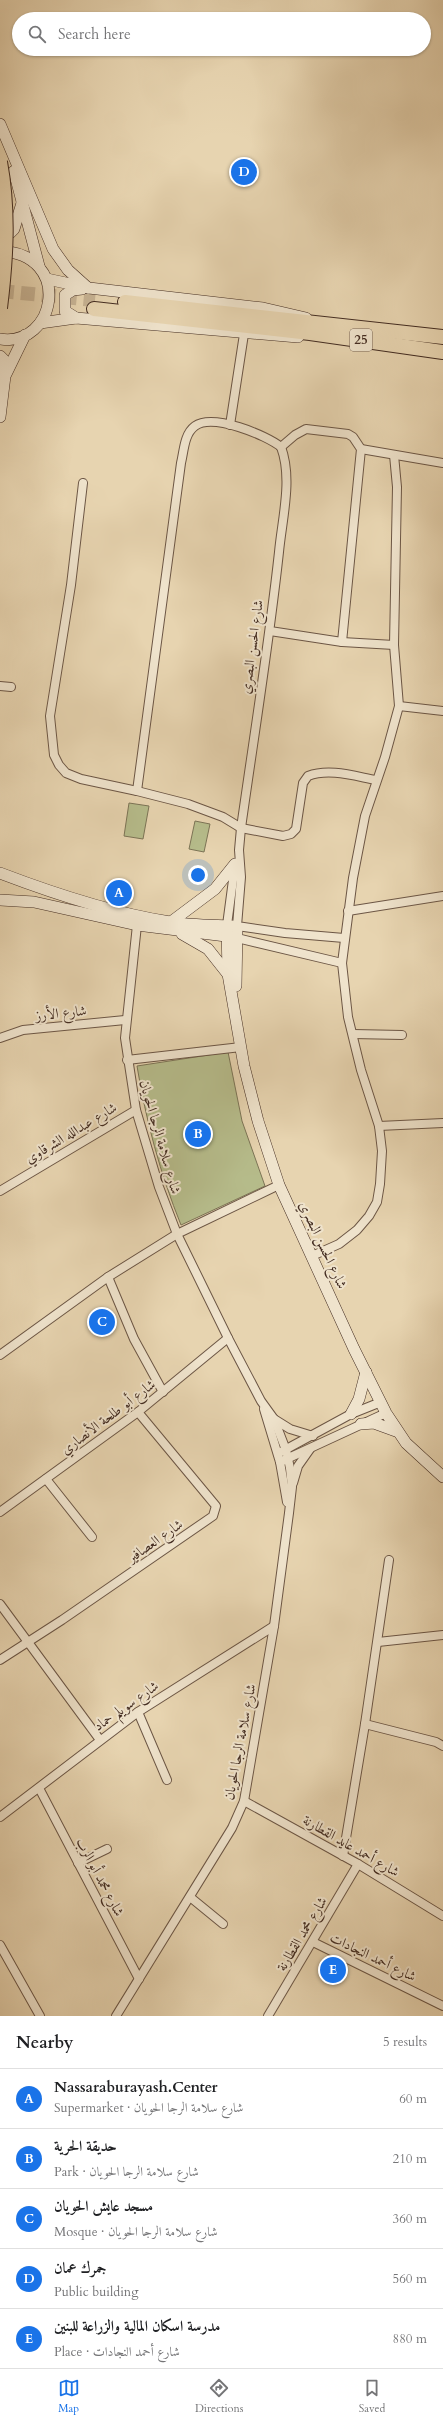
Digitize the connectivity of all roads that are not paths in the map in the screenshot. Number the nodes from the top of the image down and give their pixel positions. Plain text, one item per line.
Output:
1 (0, 124) edge
2 (6, 139) junction
3 (0, 162) edge
4 (22, 202) junction
5 (0, 234) edge
6 (0, 251) edge
7 (39, 266) junction
8 (47, 279) junction
9 (92, 299) junction
10 (0, 308) edge
11 (76, 318) junction
12 (40, 323) junction
13 (313, 328) junction
14 (244, 334) junction
15 (25, 335) junction
16 (443, 337) edge
17 (0, 339) edge
18 (443, 352) edge
19 (0, 356) edge
20 (6, 376) junction
21 (0, 417) edge
22 (230, 425) junction
23 (281, 447) junction
24 (361, 448) junction
25 (394, 455) junction
26 (443, 462) edge
27 (83, 483) dead end
28 (270, 631) junction
29 (342, 642) junction
30 (394, 645) junction
31 (0, 686) edge
32 (11, 687) dead end
33 (399, 706) junction
34 (443, 711) edge
35 (376, 780) junction
36 (137, 791) junction
37 (241, 828) junction
38 (239, 850) junction
39 (235, 864) junction
40 (0, 873) edge
41 (443, 896) edge
42 (0, 900) edge
43 (348, 911) junction
44 (137, 925) junction
45 (175, 927) junction
46 (232, 931) junction
47 (344, 938) junction
48 (342, 963) junction
49 (228, 974) junction
50 (233, 998) junction
51 (126, 1020) junction
52 (354, 1034) junction
53 (402, 1035) dead end
54 (0, 1038) edge
55 (240, 1046) junction
56 (127, 1060) junction
57 (136, 1110) junction
58 (443, 1123) edge
59 (380, 1126) junction
60 (279, 1185) junction
61 (0, 1192) edge
62 (177, 1234) junction
63 (312, 1256) junction
64 (108, 1277) junction
65 (228, 1338) junction
66 (0, 1356) edge
67 (366, 1372) junction
68 (163, 1392) junction
69 (261, 1401) junction
70 (380, 1402) junction
71 (138, 1412) junction
72 (386, 1413) junction
73 (351, 1414) junction
74 (274, 1419) junction
75 (361, 1424) junction
76 (396, 1430) junction
77 (313, 1436) junction
78 (311, 1449) junction
79 (287, 1454) junction
80 (279, 1458) junction
81 (443, 1478) edge
82 (46, 1479) junction
83 (292, 1488) junction
84 (0, 1512) edge
85 (289, 1513) junction
86 (92, 1537) dead end
87 (389, 1560) dead end
88 (0, 1604) edge
89 (274, 1626) junction
90 (443, 1635) edge
91 (378, 1642) junction
92 (28, 1643) junction
93 (0, 1660) edge
94 (138, 1712) junction
95 (365, 1724) junction
96 (100, 1740) junction
97 (443, 1746) edge
98 (167, 1780) dead end
99 (39, 1788) junction
100 (244, 1801) junction
101 (0, 1817) edge
102 (107, 1848) dead end
103 (343, 1856) junction
104 (78, 1863) junction
105 (358, 1864) junction
106 (190, 1897) junction
107 (443, 1916) edge
108 (223, 1924) dead end
109 (313, 1942) junction
110 (0, 1945) edge
111 (139, 1979) junction
112 (443, 2006) edge
113 (40, 2016) edge
114 (116, 2016) edge
115 (268, 2016) edge

1 - 2 street
2 - 4 street
2 - 9 street
3 - 10 highway, bridge
4 - 5 street
4 - 7 street
6 - 7 street
7 - 8 street
8 - 9 street, 25
8 - 12 street
9 - 11 street
9 - 13 highway
9 - 13 street, 25
11 - 12 street, 25
11 - 14 street, 25
12 - 15 street
13 - 14 street, 25
13 - 16 highway, 25
13 - 18 highway, 25
14 - 22 street
15 - 17 street
15 - 20 street
19 - 20 street
20 - 21 street
22 - 23 street
22 - 36 street
23 - 24 street
23 - 28 street, شارع الحسن البصري
24 - 25 street
24 - 29 street
25 - 26 street
25 - 30 street
27 - 36 street
28 - 29 street
28 - 37 street, شارع الحسن البصري
29 - 30 street
30 - 33 street
31 - 32 street
33 - 34 street
33 - 35 street
35 - 37 street
35 - 43 street
36 - 37 street
37 - 38 street, شارع الحسن البصري
38 - 39 street, شارع الحسن البصري
38 - 46 street, شارع الحسن البصري
39 - 45 street
39 - 46 street, شارع الحسن البصري
40 - 45 street
41 - 43 street
42 - 44 street
43 - 47 street
44 - 45 street
44 - 51 street, شارع سلامة الرجا الحويان
45 - 46 street
45 - 49 street
46 - 47 street
46 - 48 street
46 - 49 street, شارع الحسن البصري
46 - 50 street, شارع الحسن البصري
47 - 48 street
48 - 52 street
49 - 50 street, شارع الحسن البصري
50 - 55 street, شارع الحسن البصري
51 - 54 street, شارع الأرز
51 - 56 street, شارع سلامة الرجا الحويان
52 - 53 street
52 - 59 street
55 - 56 street
55 - 60 street, شارع الحسن البصري
56 - 57 street, شارع سلامة الرجا الحويان
57 - 61 street, شارع عبدالله الشرقاوي
57 - 62 street, شارع سلامة الرجا الحويان
58 - 59 street
59 - 63 street
60 - 62 street
60 - 63 street, شارع الحسن البصري
62 - 64 street
62 - 65 street, شارع سلامة الرجا الحويان
63 - 67 street, شارع الحسن البصري
64 - 66 street
64 - 68 street
65 - 68 street, شارع أبو طلحة الأنصاري
65 - 69 street, شارع سلامة الرجا الحويان
67 - 70 street, شارع الحسن البصري
67 - 73 street
68 - 71 street, شارع أبو طلحة الأنصاري
69 - 74 street, شارع سلامة الرجا الحويان
69 - 80 street, شارع سلامة الرجا الحويان
70 - 72 street, شارع الحسن البصري
70 - 73 street
71 - 82 street, شارع أبو طلحة الأنصاري
71 - 92 street, شارع العصافير
72 - 75 street
72 - 76 street, شارع الحسن البصري
73 - 77 street
74 - 77 street
74 - 79 street, شارع سلامة الرجا الحويان
75 - 76 street
75 - 78 street
76 - 81 street, شارع الحسن البصري
77 - 79 street
78 - 79 street
78 - 83 street
79 - 80 street
79 - 83 street, شارع سلامة الرجا الحويان
80 - 85 street, شارع سلامة الرجا الحويان
82 - 84 street, شارع أبو طلحة الأنصاري
82 - 86 street
83 - 85 street, شارع سلامة الرجا الحويان
85 - 89 street, شارع سلامة الرجا الحويان
87 - 91 street
88 - 92 street
89 - 94 street, شارع سويلم حماد
89 - 100 street, شارع سلامة الرجا الحويان
90 - 91 street
91 - 95 street
92 - 93 street, شارع العصافير
92 - 96 street
94 - 96 street, شارع سويلم حماد
94 - 98 street
95 - 97 street
95 - 103 street
96 - 99 street, شارع سويلم حماد
99 - 101 street, شارع سويلم حماد
99 - 104 street, شارع محمد أبو الرب
100 - 103 street, شارع أحمد عايد القطارنة
100 - 106 street, شارع سلامة الرجا الحويان
102 - 104 street
103 - 105 street, شارع أحمد عايد القطارنة
104 - 111 street, شارع محمد أبو الرب
105 - 107 street, شارع أحمد عايد القطارنة
105 - 109 street, شارع محمد القطارنة
106 - 108 street
106 - 111 street, شارع سلامة الرجا الحويان
109 - 112 street, شارع أحمد النجادات
109 - 115 street, شارع محمد القطارنة
110 - 113 street
111 - 114 street, شارع سلامة الرجا الحويان

